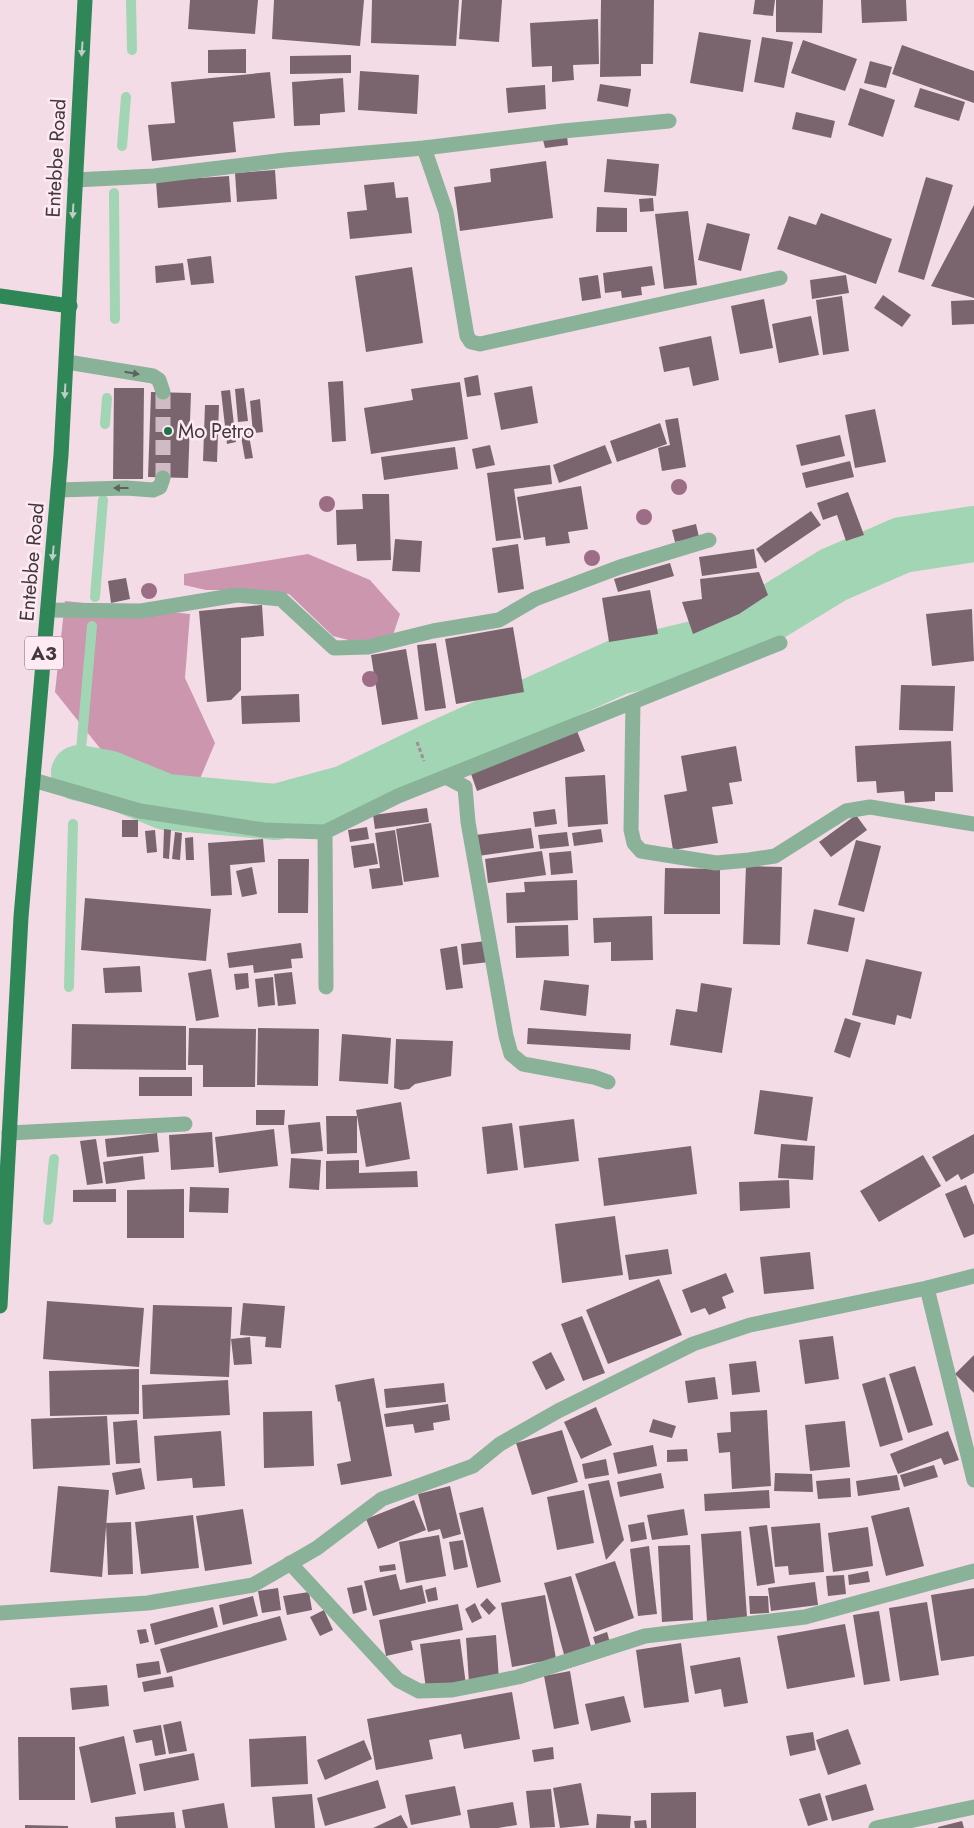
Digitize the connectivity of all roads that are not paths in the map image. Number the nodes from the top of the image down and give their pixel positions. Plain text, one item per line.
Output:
1 (85, 0) edge
2 (669, 121) dead end
3 (424, 148) junction
4 (75, 180) junction
5 (780, 278) dead end
6 (0, 296) edge
7 (70, 306) junction
8 (67, 362) junction
9 (163, 392) tunnel mouth
10 (163, 478) dead end
11 (58, 490) junction
12 (709, 540) dead end
13 (48, 610) junction
14 (780, 643) dead end
15 (633, 702) junction
16 (446, 777) junction
17 (33, 780) junction
18 (974, 824) edge
19 (325, 832) junction
20 (326, 987) dead end
21 (608, 1082) dead end
22 (185, 1124) dead end
23 (9, 1133) junction
24 (974, 1276) edge
25 (927, 1288) junction
26 (0, 1306) edge
27 (974, 1480) edge
28 (290, 1563) junction
29 (974, 1571) edge
30 (0, 1614) edge
31 (974, 1807) edge
32 (876, 1828) edge

1 -> 4 main road, Entebbe Road / A3
2 - 3 street
3 - 4 street
3 - 5 street
4 -> 7 main road, Entebbe Road / A3
6 - 7 main road
7 - 8 main road, Entebbe Road / A3
8 -> 9 street
8 -> 11 main road, Entebbe Road / A3
10 -> 11 street
11 -> 13 main road, Entebbe Road / A3
12 - 13 street
13 - 17 main road, Entebbe Road / A3
14 - 15 street
15 - 16 street
15 - 18 street
16 - 19 street
16 - 21 street
17 - 19 street
17 - 23 main road, Entebbe Road / A3
19 - 20 street
22 - 23 street
23 - 26 main road, Entebbe Road / A3
24 - 25 street
25 - 27 street
25 - 28 street
28 - 29 street
28 - 30 street
31 - 32 street

